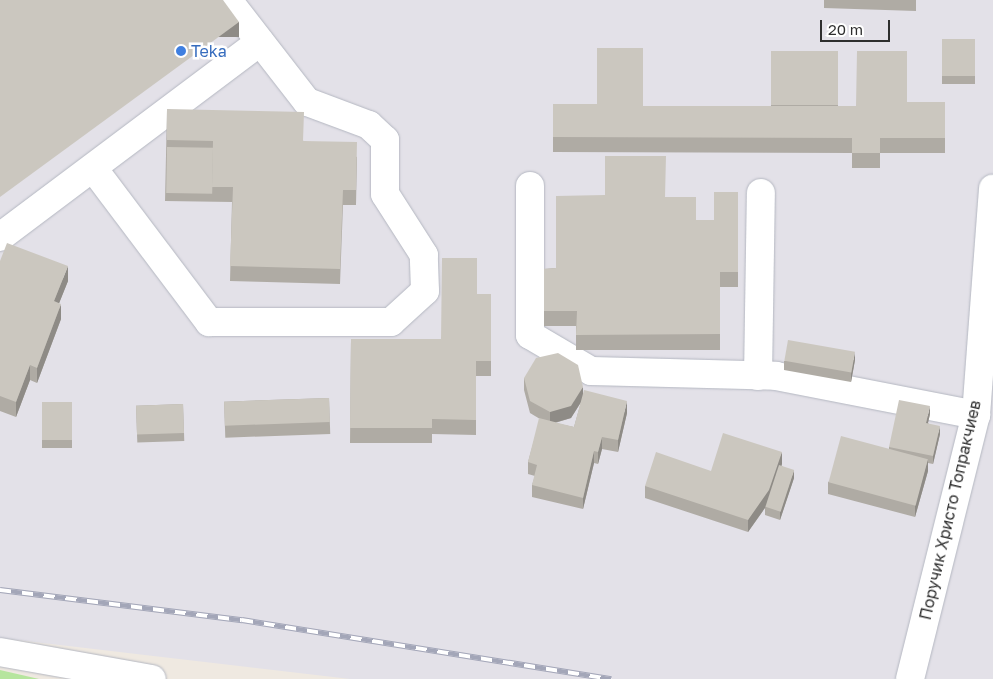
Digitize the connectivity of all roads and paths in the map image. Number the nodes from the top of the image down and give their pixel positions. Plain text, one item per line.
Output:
1 (228, 0) edge
2 (260, 42) junction
3 (93, 168) junction
4 (530, 186) dead end
5 (993, 189) edge
6 (761, 193) dead end
7 (992, 224) edge
8 (0, 237) edge
9 (758, 376) junction
10 (976, 416) junction
11 (0, 652) edge
12 (152, 679) edge
13 (910, 679) edge

1 - 2 street
2 - 3 street
2 - 3 street
3 - 8 street
4 - 9 street
5 - 7 street, Поручик Христо Топракчиев
6 - 9 street
7 - 10 street, Поручик Христо Топракчиев
9 - 10 street
10 - 13 street, Поручик Христо Топракчиев
11 - 12 street

